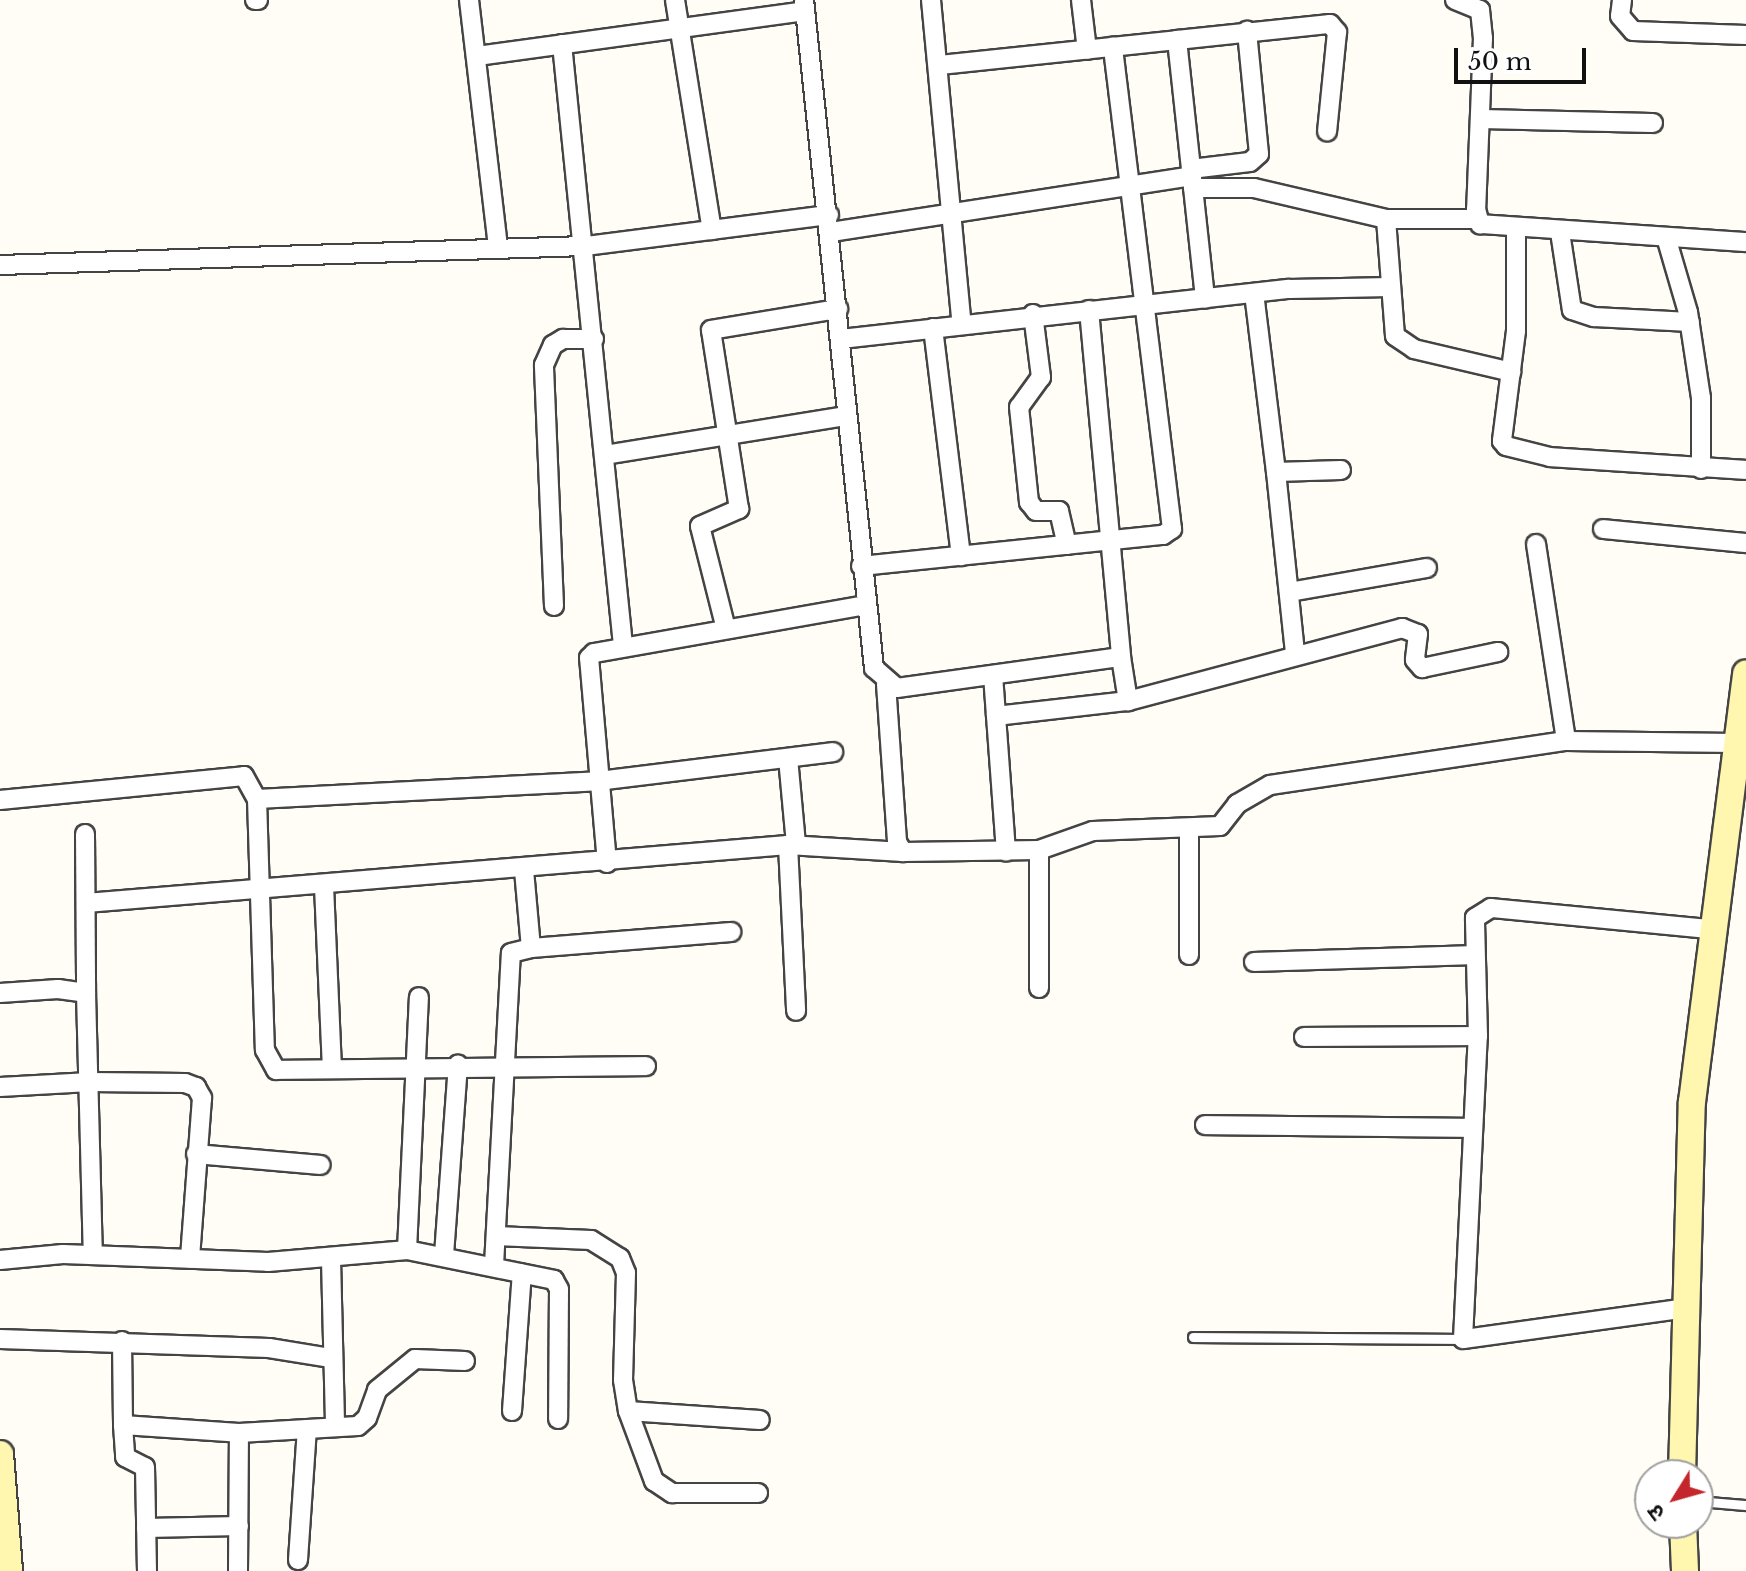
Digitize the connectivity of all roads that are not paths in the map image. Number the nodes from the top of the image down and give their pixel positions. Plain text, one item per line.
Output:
1 (469, 0) edge
2 (675, 0) edge
3 (931, 0) edge
4 (1081, 0) edge
5 (1455, 0) edge
6 (1622, 0) edge
7 (1480, 5) edge
8 (805, 6) edge
9 (677, 29) junction
10 (1247, 31) junction
11 (1746, 35) edge
12 (1177, 40) junction
13 (562, 44) junction
14 (1113, 47) junction
15 (1087, 50) junction
16 (477, 56) junction
17 (940, 65) junction
18 (1480, 119) junction
19 (1653, 123) dead end
20 (1327, 132) dead end
21 (1192, 177) junction
22 (1127, 187) junction
23 (954, 213) junction
24 (1386, 219) junction
25 (1476, 219) junction
26 (830, 224) junction
27 (712, 230) junction
28 (1516, 230) junction
29 (1560, 232) junction
30 (1666, 237) junction
31 (1746, 242) edge
32 (586, 246) junction
33 (498, 247) junction
34 (0, 265) edge
35 (1390, 287) junction
36 (1254, 293) junction
37 (1205, 298) junction
38 (1143, 305) junction
39 (838, 309) junction
40 (1089, 310) junction
41 (1033, 314) junction
42 (1690, 322) junction
43 (962, 325) junction
44 (933, 328) junction
45 (594, 339) junction
46 (841, 339) junction
47 (1511, 372) junction
48 (847, 416) junction
49 (728, 434) junction
50 (605, 455) junction
51 (1701, 469) junction
52 (1341, 470) dead end
53 (1746, 470) edge
54 (1276, 472) junction
55 (1603, 529) dead end
56 (1111, 540) junction
57 (1746, 543) edge
58 (1536, 544) dead end
59 (1067, 545) junction
60 (961, 556) junction
61 (861, 566) junction
62 (1427, 568) dead end
63 (1289, 592) junction
64 (865, 605) junction
65 (554, 606) dead end
66 (726, 629) junction
67 (623, 646) junction
68 (1498, 652) dead end
69 (1295, 654) junction
70 (1121, 657) junction
71 (1746, 673) edge
72 (993, 675) junction
73 (886, 684) junction
74 (1128, 701) junction
75 (996, 716) junction
76 (1566, 741) junction
77 (1736, 743) junction
78 (833, 752) dead end
79 (788, 758) junction
80 (598, 781) junction
81 (257, 799) junction
82 (0, 800) edge
83 (1736, 828) edge
84 (1189, 829) junction
85 (85, 834) dead end
86 (792, 845) junction
87 (1039, 850) junction
88 (903, 852) junction
89 (1006, 852) junction
90 (607, 863) junction
91 (524, 870) junction
92 (324, 886) junction
93 (260, 892) junction
94 (86, 903) junction
95 (1710, 929) junction
96 (731, 932) dead end
97 (531, 948) junction
98 (1189, 955) dead end
99 (1475, 955) junction
100 (1254, 962) dead end
101 (1039, 988) dead end
102 (0, 993) edge
103 (86, 993) junction
104 (419, 997) dead end
105 (796, 1011) dead end
106 (1478, 1036) junction
107 (1304, 1037) dead end
108 (508, 1063) junction
109 (458, 1065) junction
110 (417, 1066) junction
111 (646, 1066) dead end
112 (332, 1069) junction
113 (90, 1082) junction
114 (0, 1087) edge
115 (1205, 1125) dead end
116 (1471, 1128) junction
117 (196, 1154) junction
118 (321, 1165) dead end
119 (496, 1236) junction
120 (407, 1250) junction
121 (93, 1255) junction
122 (444, 1255) junction
123 (190, 1259) junction
124 (331, 1259) junction
125 (0, 1260) edge
126 (494, 1265) junction
127 (522, 1273) junction
128 (1687, 1308) junction
129 (1193, 1337) dead end
130 (0, 1339) edge
131 (1463, 1339) junction
132 (122, 1341) junction
133 (331, 1358) junction
134 (465, 1361) dead end
135 (512, 1411) dead end
136 (628, 1411) junction
137 (558, 1419) dead end
138 (760, 1420) dead end
139 (123, 1425) junction
140 (335, 1427) junction
141 (307, 1429) junction
142 (239, 1433) junction
143 (0, 1454) edge
144 (1682, 1459) edge
145 (1, 1481) edge
146 (758, 1493) dead end
147 (1714, 1502) edge
148 (1746, 1505) edge
149 (239, 1526) junction
150 (146, 1528) junction
151 (1684, 1539) edge
152 (298, 1560) dead end
153 (9, 1571) edge
154 (147, 1571) edge
155 (238, 1571) edge
156 (1685, 1571) edge

1 - 16 street
2 - 9 street
3 - 17 street
4 - 15 street
5 - 7 street
6 - 11 street
7 - 18 street
8 - 9 street
8 - 26 street
9 - 13 street
9 - 27 street
10 - 12 street
10 - 20 street
10 - 21 street
12 - 14 street
12 - 21 street
13 - 16 street
13 - 32 street
14 - 15 street
14 - 22 street
15 - 17 street
16 - 33 street
17 - 23 street
18 - 19 street
18 - 25 street
21 - 22 street
21 - 24 street
21 - 37 street
22 - 23 street
22 - 38 street
23 - 26 street
23 - 43 street
24 - 25 street
24 - 35 street
25 - 28 street
26 - 27 street
26 - 39 street
27 - 32 street
28 - 29 street
28 - 47 street
29 - 30 street
29 - 42 street
30 - 31 street
30 - 42 street
32 - 33 street
32 - 45 street
33 - 34 street
35 - 36 street
35 - 47 street
36 - 37 street
36 - 54 street
37 - 38 street
38 - 40 street
38 - 56 street
39 - 46 street
39 - 49 street
40 - 41 street
40 - 56 street
41 - 43 street
41 - 59 street
42 - 51 street
43 - 44 street
44 - 46 street
44 - 60 street
45 - 50 street
45 - 65 street
46 - 48 street
47 - 51 street
48 - 49 street
48 - 61 street
49 - 50 street
49 - 66 street
50 - 67 street
51 - 53 street
52 - 54 street
54 - 63 street
55 - 57 street
56 - 59 street
56 - 70 street
58 - 76 street
59 - 60 street
60 - 61 street
61 - 64 street
62 - 63 street
63 - 69 street
64 - 66 street
64 - 73 street
66 - 67 street
67 - 80 street
68 - 69 street
69 - 74 street
70 - 72 street
70 - 74 street
71 - 77 main road
72 - 73 street
72 - 75 street
73 - 88 street
74 - 75 street
75 - 89 street
76 - 77 street
76 - 84 street
77 - 83 main road
78 - 79 street
79 - 80 street
79 - 86 street
80 - 81 street
80 - 90 street
81 - 82 street
81 - 93 street
83 - 95 main road
84 - 87 street
84 - 98 street
85 - 94 street
86 - 88 street
86 - 90 street
86 - 105 street
87 - 89 street
87 - 101 street
88 - 89 street
90 - 91 street
91 - 92 street
91 - 97 street
92 - 93 street
92 - 112 street
93 - 94 street
93 - 112 street
94 - 103 street
95 - 99 street
95 - 128 main road
96 - 97 street
97 - 108 street
99 - 100 street
99 - 106 street
102 - 103 street
103 - 113 street
104 - 110 street
106 - 107 street
106 - 116 street
108 - 109 street
108 - 111 street
108 - 119 street
109 - 110 street
109 - 122 street
110 - 112 street
110 - 120 street
113 - 114 street
113 - 117 street
113 - 121 street
115 - 116 street
116 - 131 street
117 - 118 street
117 - 123 street
119 - 126 street
119 - 136 street
120 - 122 street
120 - 124 street
121 - 123 street
121 - 125 street
122 - 126 street
123 - 124 street
124 - 133 street
126 - 127 street
127 - 135 street
127 - 137 street
128 - 131 street
128 - 144 main road
129 - 131 lane
130 - 132 street
132 - 133 street
132 - 139 street
133 - 140 street
134 - 140 street
136 - 138 street
136 - 146 street
139 - 142 street
139 - 150 street
140 - 141 street
141 - 142 street
141 - 152 street
142 - 149 street
143 - 145 main road
145 - 153 main road
147 - 148 lane
149 - 150 street
149 - 155 street
150 - 154 street
151 - 156 main road

